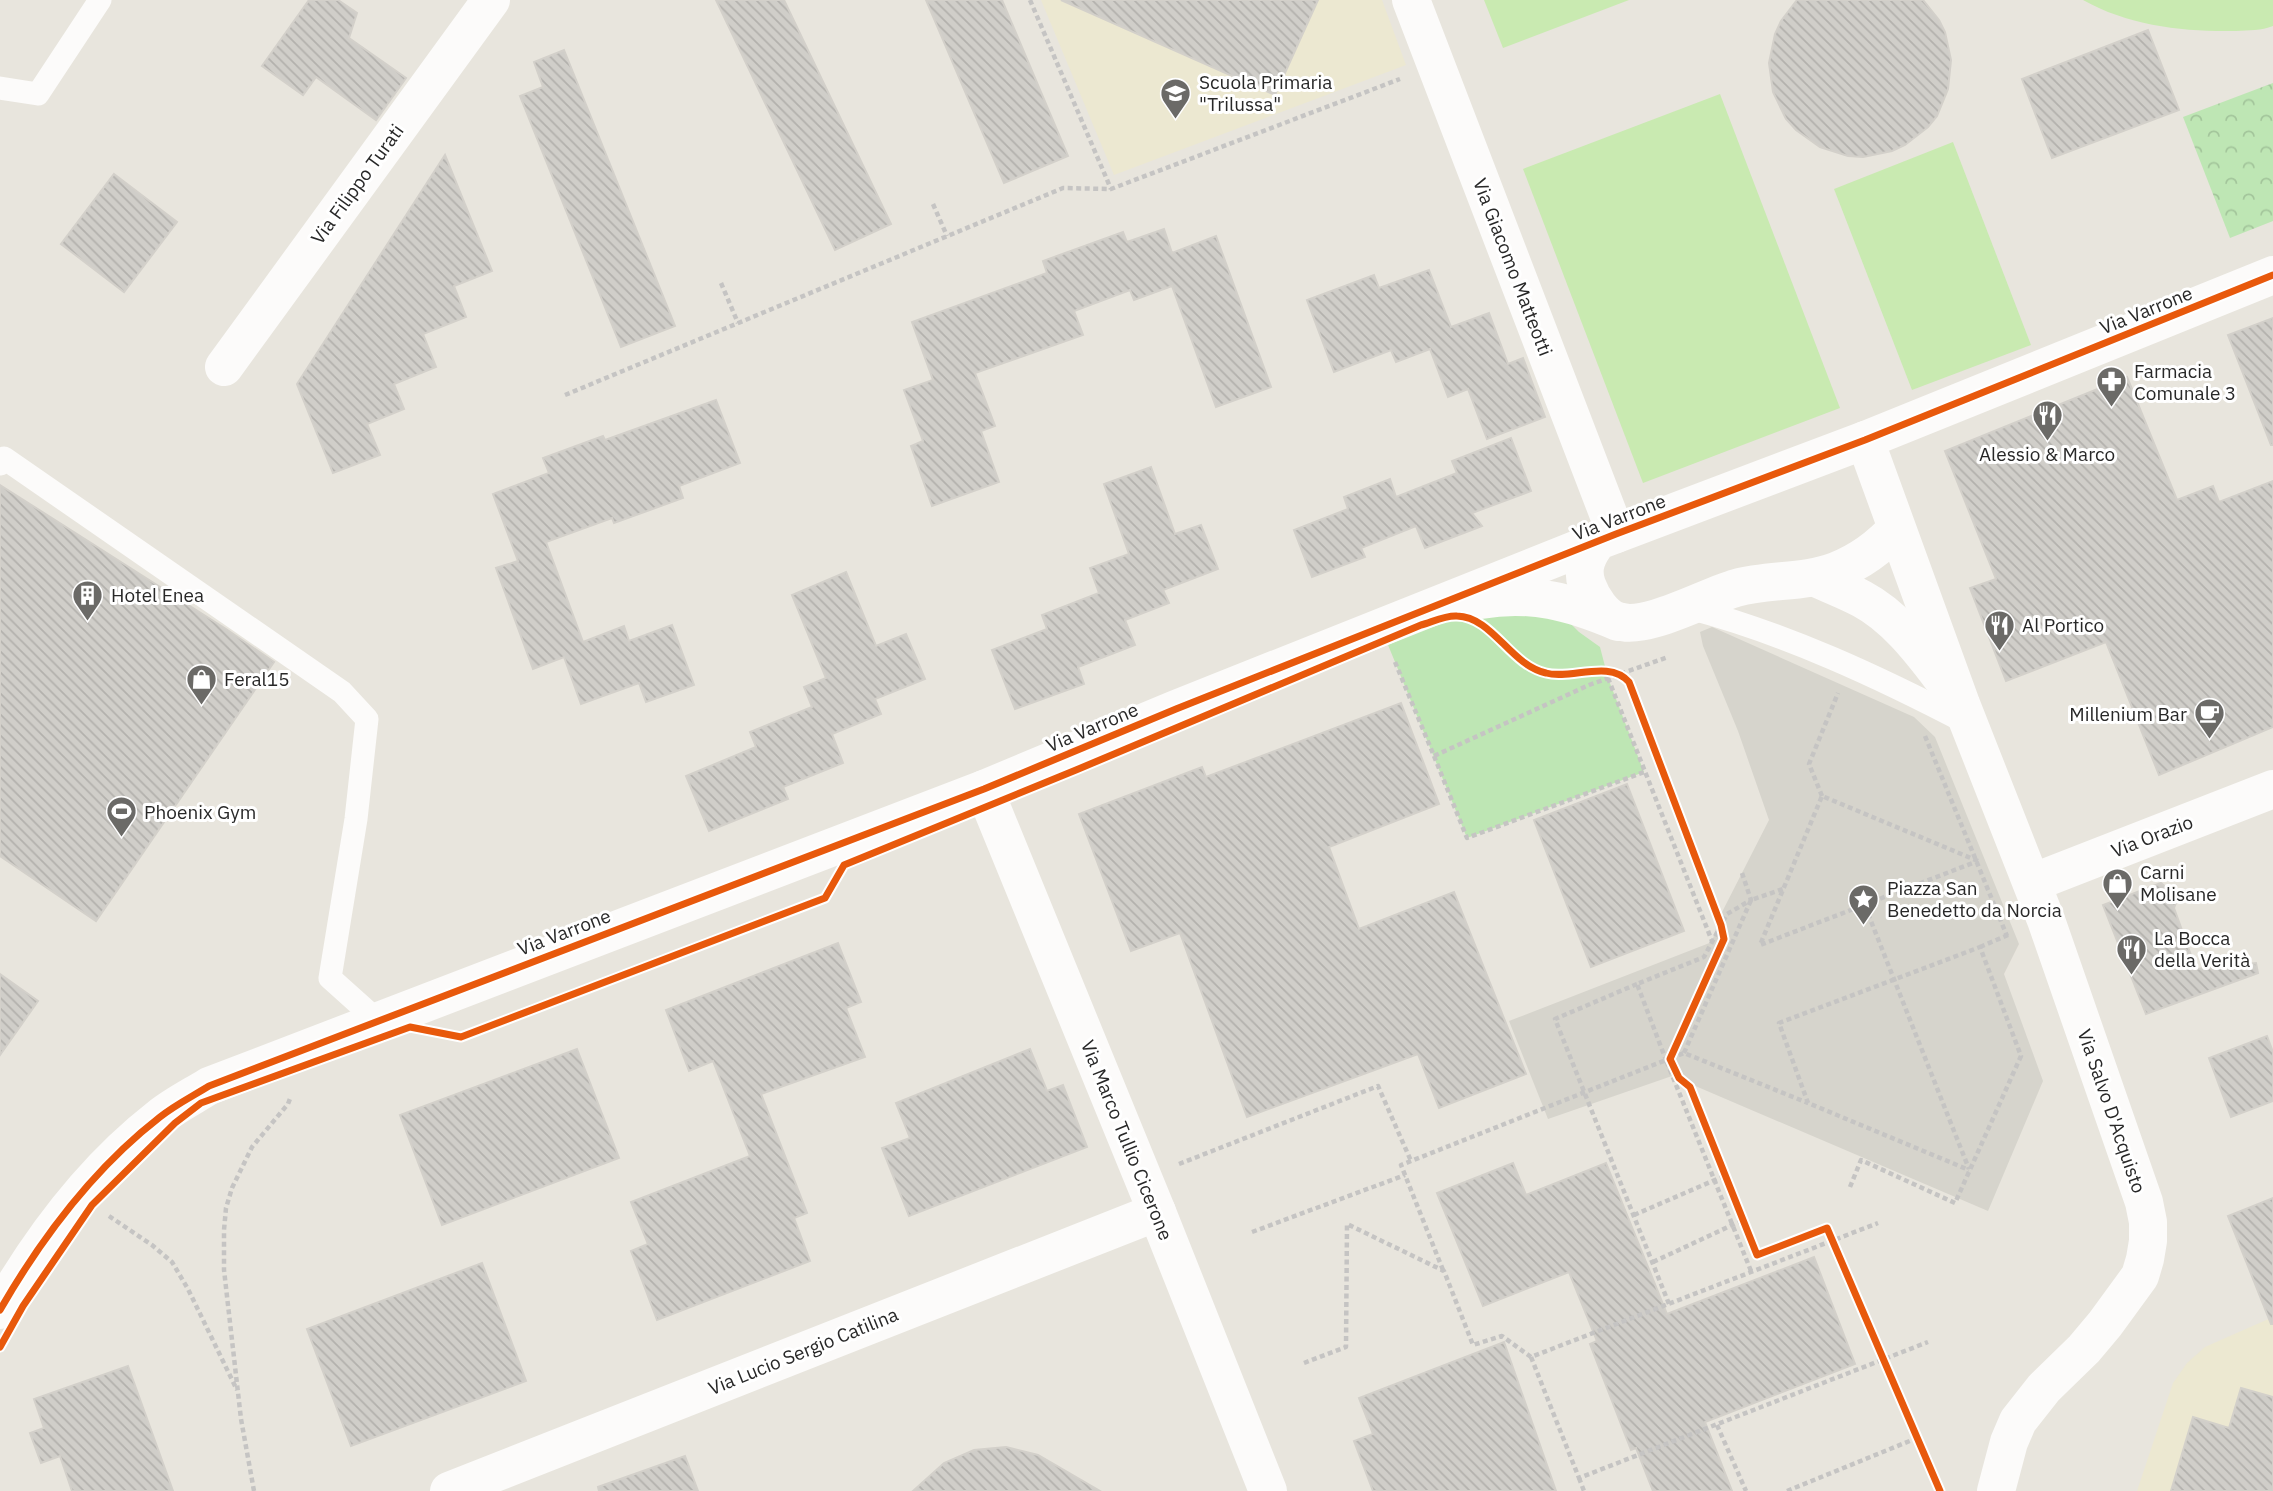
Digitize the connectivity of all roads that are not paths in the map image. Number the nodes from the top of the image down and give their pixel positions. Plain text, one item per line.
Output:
1 (100, 0) edge
2 (491, 0) edge
3 (1411, 0) edge
4 (0, 88) edge
5 (2273, 275) edge
6 (224, 367) dead end
7 (1865, 440) junction
8 (0, 464) edge
9 (1897, 528) junction
10 (1607, 538) junction
11 (1816, 578) junction
12 (1686, 607) junction
13 (1430, 609) junction
14 (1618, 622) junction
15 (1965, 714) junction
16 (984, 789) junction
17 (2273, 789) edge
18 (2032, 883) junction
19 (378, 1021) junction
20 (1157, 1212) junction
21 (0, 1310) edge
22 (523, 1478) edge
23 (449, 1491) edge
24 (1268, 1491) edge
25 (1996, 1491) edge

1 - 4 lane
2 - 6 street, Via Filippo Turati
3 - 10 street, Via Giacomo Matteotti
5 - 7 street, Via Varrone
7 - 9 street, Via Salvo D'Acquisto
7 - 10 street, Via Varrone
8 - 19 lane
9 - 11 street
9 - 15 street, Via Salvo D'Acquisto
10 - 13 street, Via Varrone
10 - 14 street
11 - 12 street
11 - 15 street, Via Salvo D'Acquisto
12 - 14 street
12 - 15 lane
13 - 14 street, Via Varrone
13 - 16 street, Via Varrone
15 - 18 street, Via Salvo D'Acquisto
16 - 19 street, Via Varrone
16 - 20 street, Via Marco Tullio Cicerone
17 - 18 street, Via Orazio
18 - 25 street, Via Salvo D'Acquisto
19 - 21 street, Via Varrone
20 - 22 street, Via Lucio Sergio Catilina
20 - 24 street, Via Marco Tullio Cicerone
22 - 23 street, Via Lucio Sergio Catilina

